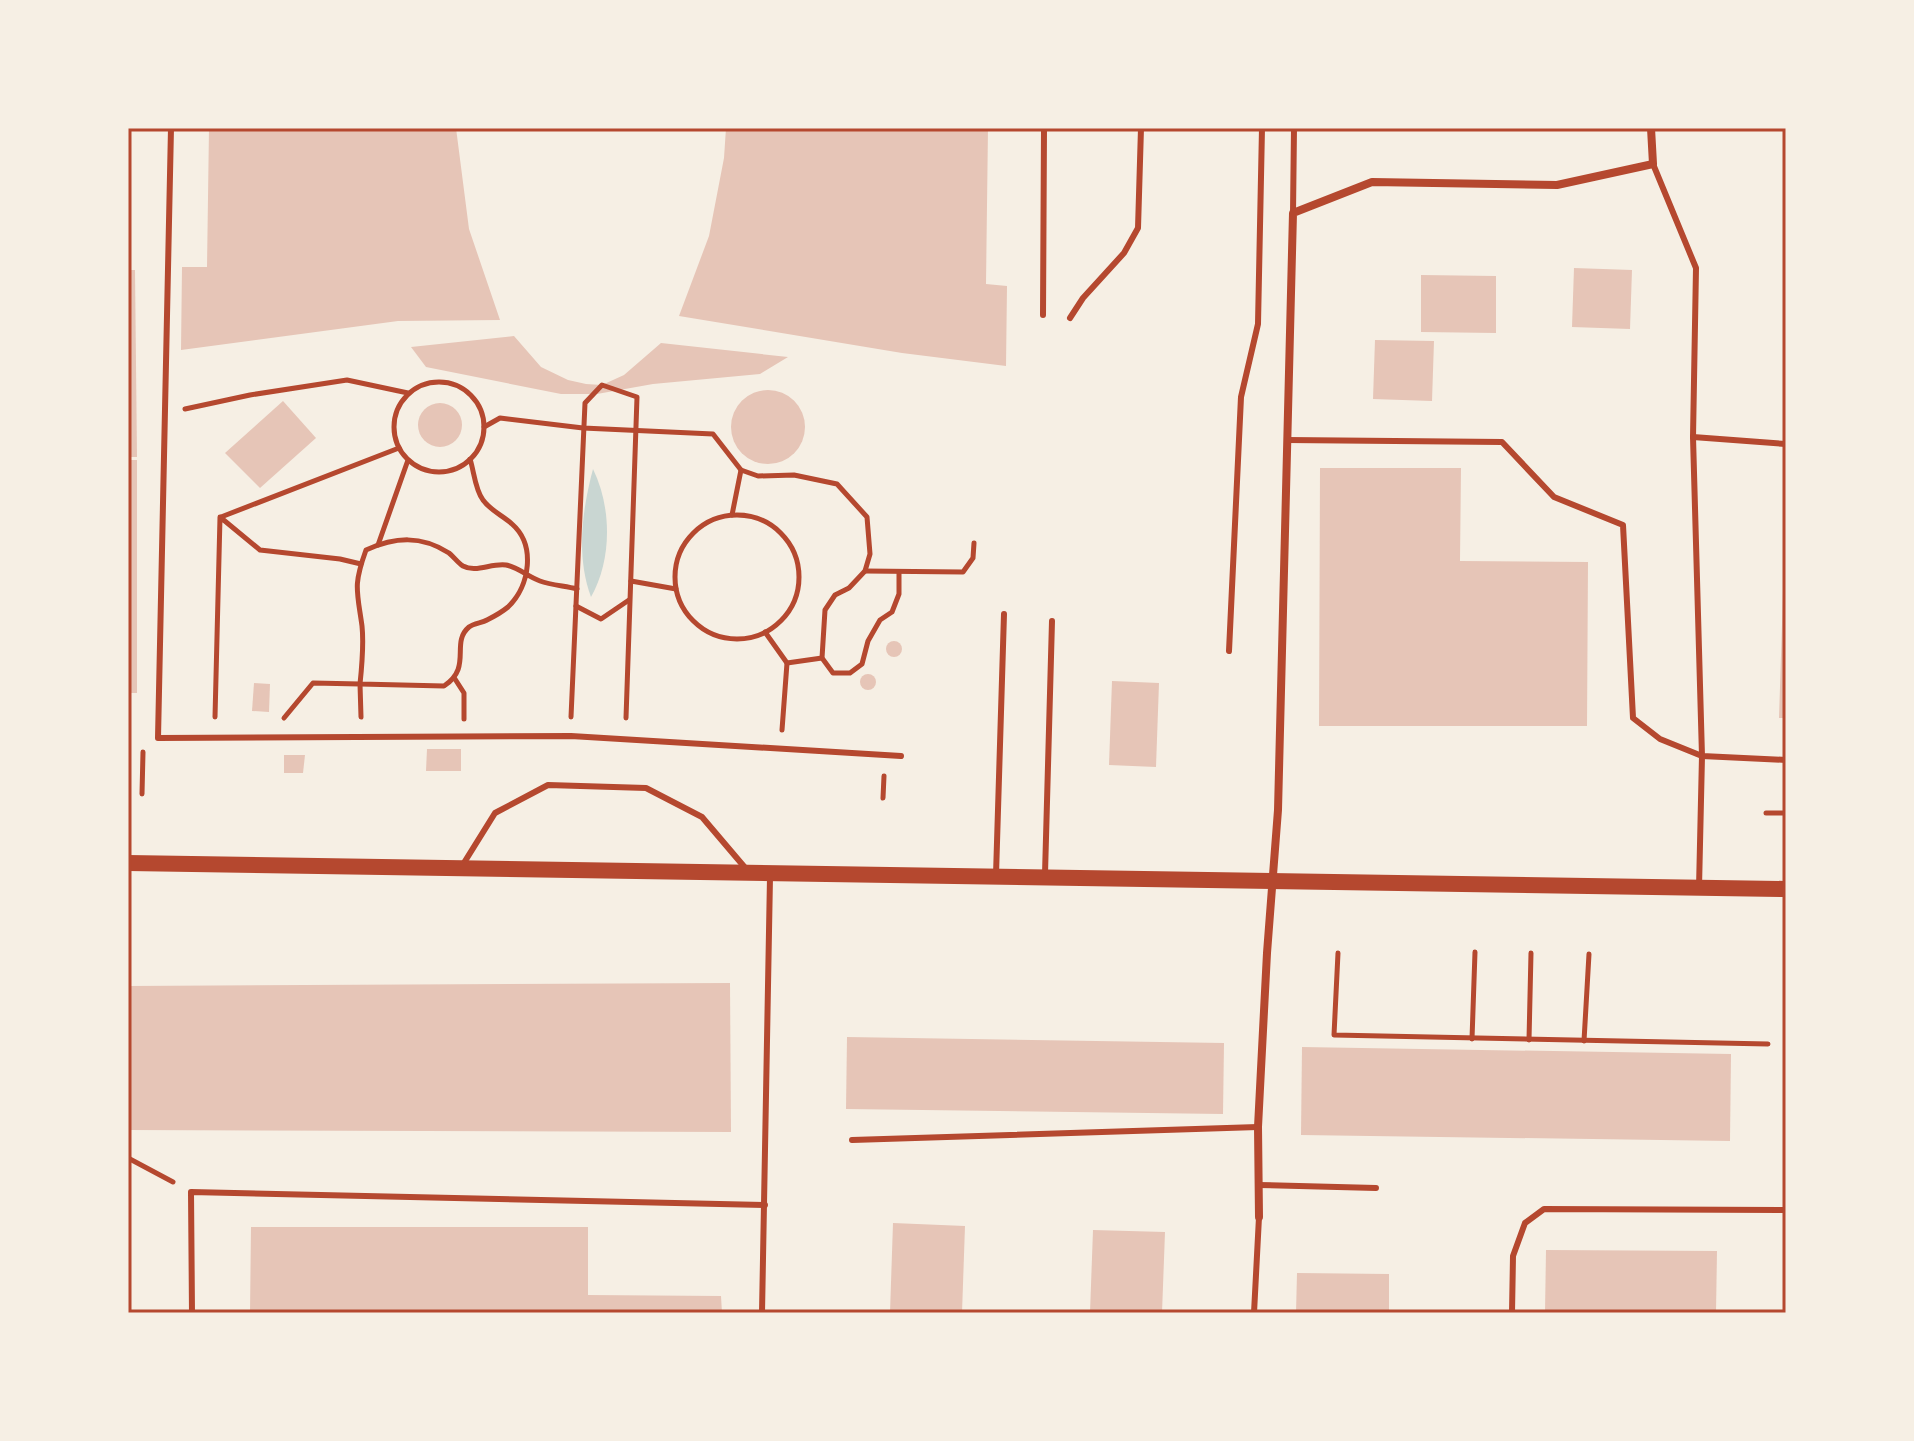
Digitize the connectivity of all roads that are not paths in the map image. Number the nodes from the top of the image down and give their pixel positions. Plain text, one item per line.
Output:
1 (171, 128) edge
2 (1044, 128) edge
3 (1141, 128) edge
4 (1262, 128) edge
5 (1294, 128) edge
6 (1651, 128) edge
7 (1653, 164) junction
8 (1293, 213) junction
9 (1043, 315) dead end
10 (1070, 318) dead end
11 (1693, 437) junction
12 (1287, 440) junction
13 (1786, 444) edge
14 (1004, 614) dead end
15 (1052, 621) dead end
16 (1229, 651) dead end
17 (901, 756) dead end
18 (1702, 756) junction
19 (1786, 760) edge
20 (128, 863) edge
21 (461, 868) junction
22 (750, 873) junction
23 (770, 873) junction
24 (995, 877) junction
25 (1045, 878) junction
26 (1272, 881) junction
27 (1699, 888) junction
28 (1786, 889) edge
29 (1258, 1127) junction
30 (852, 1140) dead end
31 (1258, 1185) junction
32 (1376, 1188) dead end
33 (765, 1205) junction
34 (1786, 1210) edge
35 (1259, 1217) joint
36 (192, 1313) edge
37 (762, 1313) edge
38 (1254, 1313) edge
39 (1512, 1313) edge

1 - 17 lane
2 - 9 lane
3 - 10 lane
4 - 16 lane
5 - 8 lane
6 - 7 street
7 - 8 street
7 - 11 lane
8 - 12 street
11 - 13 lane
11 - 18 lane
12 - 18 lane
12 - 26 street
14 - 24 lane
15 - 25 lane
18 - 19 lane
18 - 27 lane
20 - 21 main road
21 - 22 main road
21 - 22 lane
22 - 23 main road
23 - 24 main road
23 - 33 lane
24 - 25 main road
25 - 26 main road
26 - 27 main road
26 - 29 street
27 - 28 main road
29 - 30 lane
29 - 31 street
31 - 32 lane
31 - 35 street
33 - 36 lane
33 - 37 lane
34 - 39 lane
35 - 38 lane

